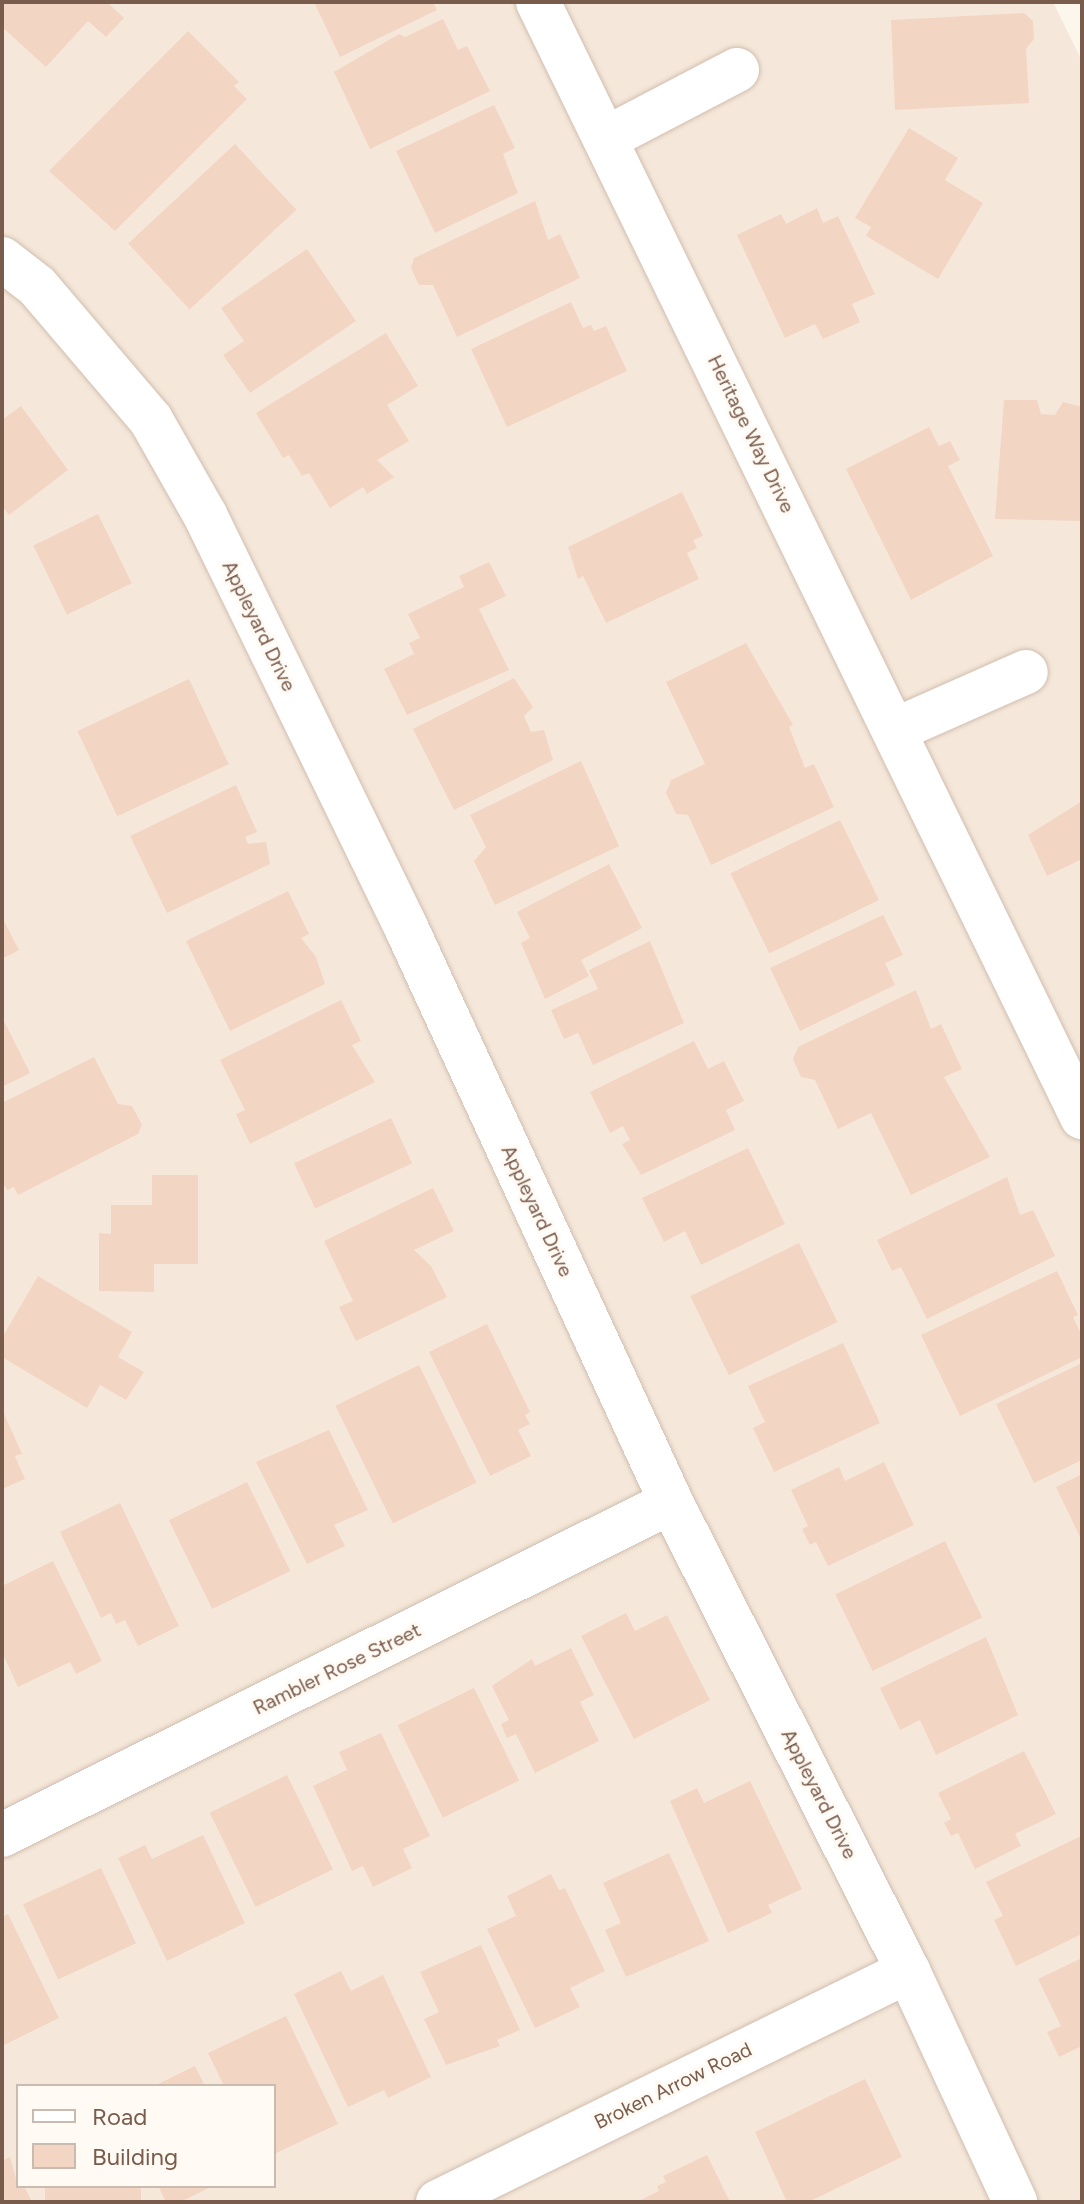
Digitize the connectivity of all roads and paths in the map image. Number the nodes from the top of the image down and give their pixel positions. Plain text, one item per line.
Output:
1 (538, 2) edge
2 (737, 70) dead end
3 (605, 139) junction
4 (2, 259) edge
5 (1026, 672) dead end
6 (895, 730) junction
7 (1082, 1117) edge
8 (671, 1502) junction
9 (2, 1835) edge
10 (908, 1971) junction
11 (438, 2202) edge
12 (1015, 2202) edge

1 - 3 street, Heritage Way Drive
2 - 3 street
3 - 6 street, Heritage Way Drive
4 - 8 street, Appleyard Drive
5 - 6 street
6 - 7 street, Heritage Way Drive
8 - 9 street, Rambler Rose Street
8 - 10 street, Appleyard Drive
10 - 11 street, Broken Arrow Road
10 - 12 street, Appleyard Drive

